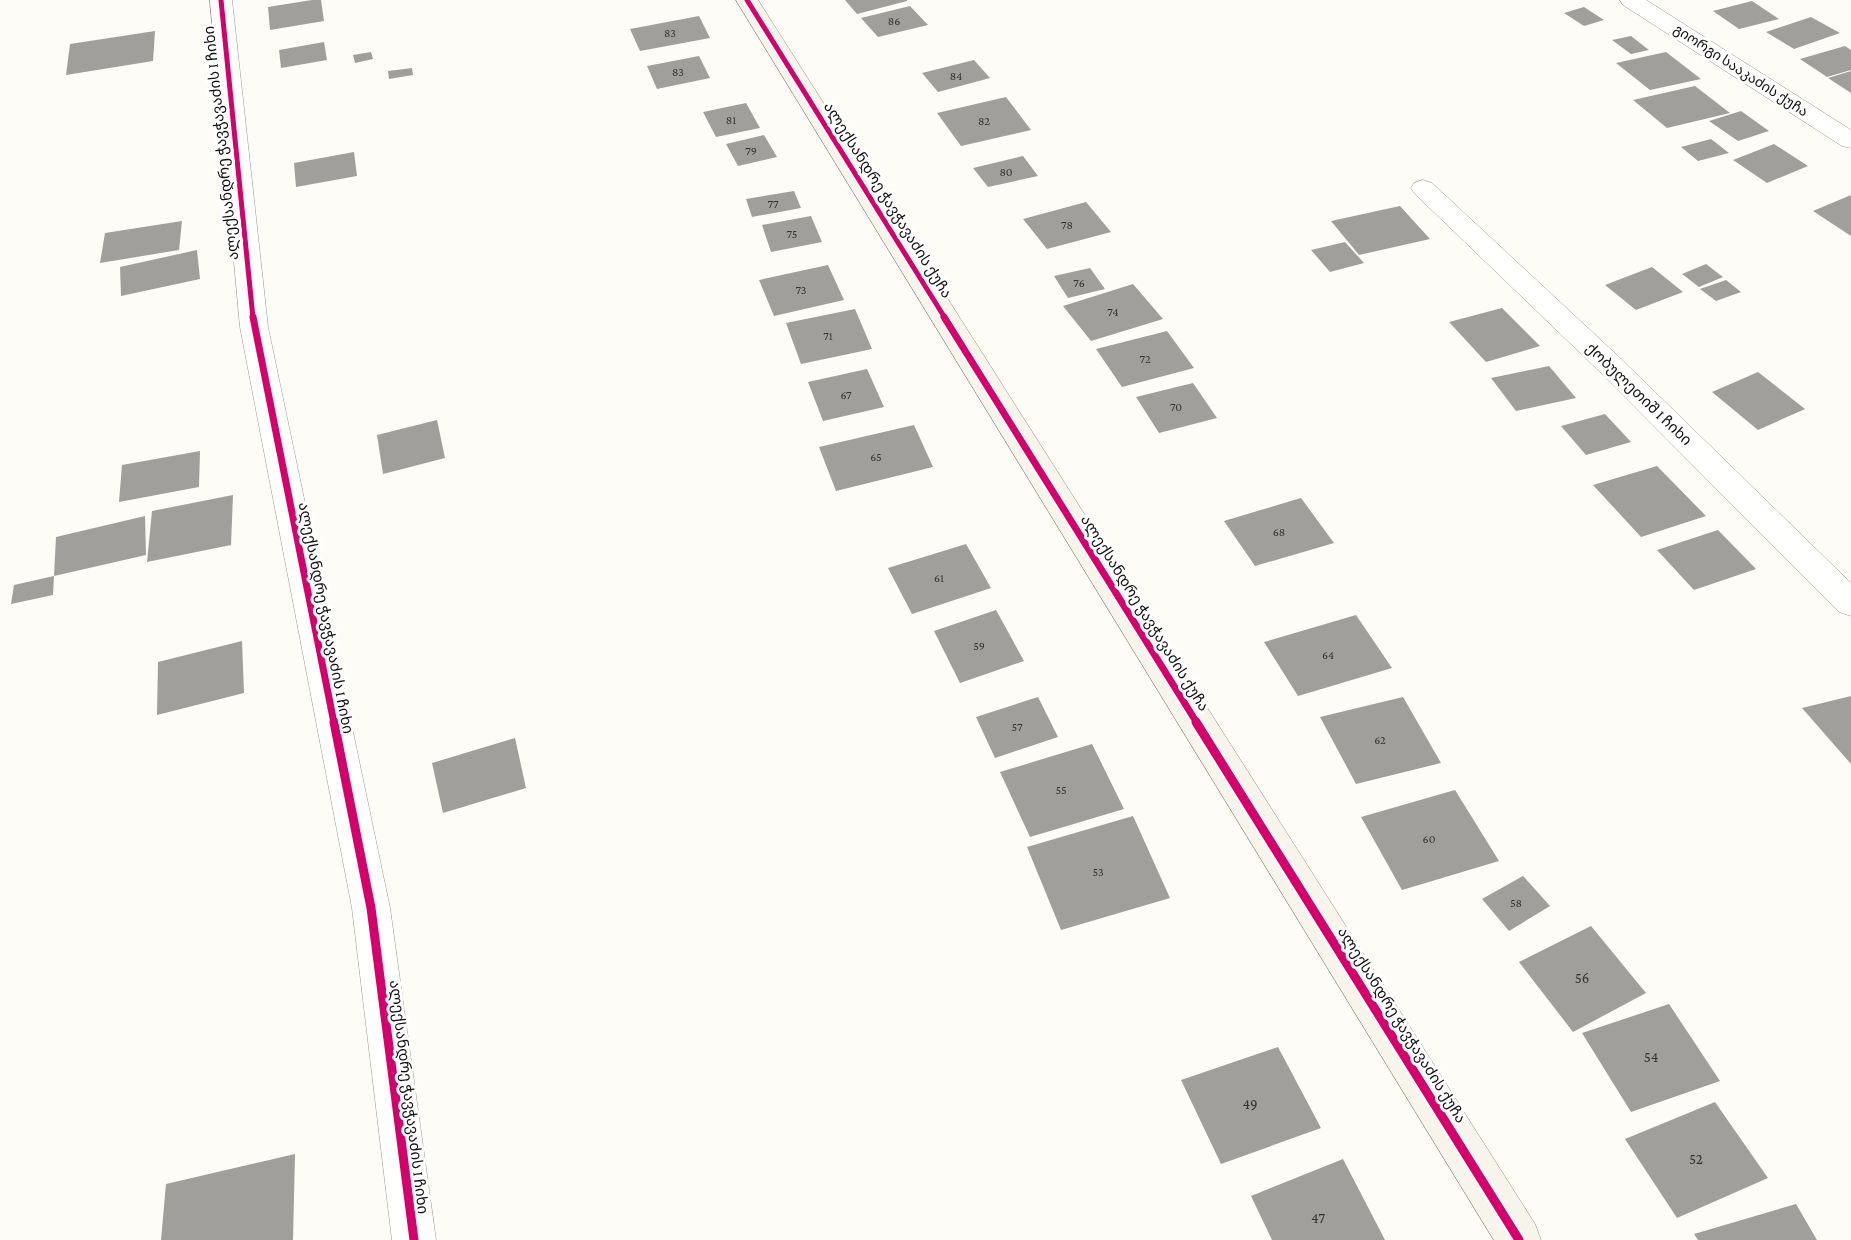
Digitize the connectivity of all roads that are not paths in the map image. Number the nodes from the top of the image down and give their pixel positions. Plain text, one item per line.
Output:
1 (220, 0) edge
2 (747, 0) edge
3 (1631, 0) edge
4 (1851, 141) edge
5 (1424, 188) dead end
6 (1851, 603) edge
7 (414, 1240) edge
8 (1519, 1240) edge

1 - 7 street, ალექსანდრე ჭავჭავაძის I ჩიხი
2 - 8 street, ალექსანდრე ჭავჭავაძის ქუჩა
3 - 4 street, გიორგი სააკაძის ქუჩა
5 - 6 street, ქობულეთიშ I ჩიხი

